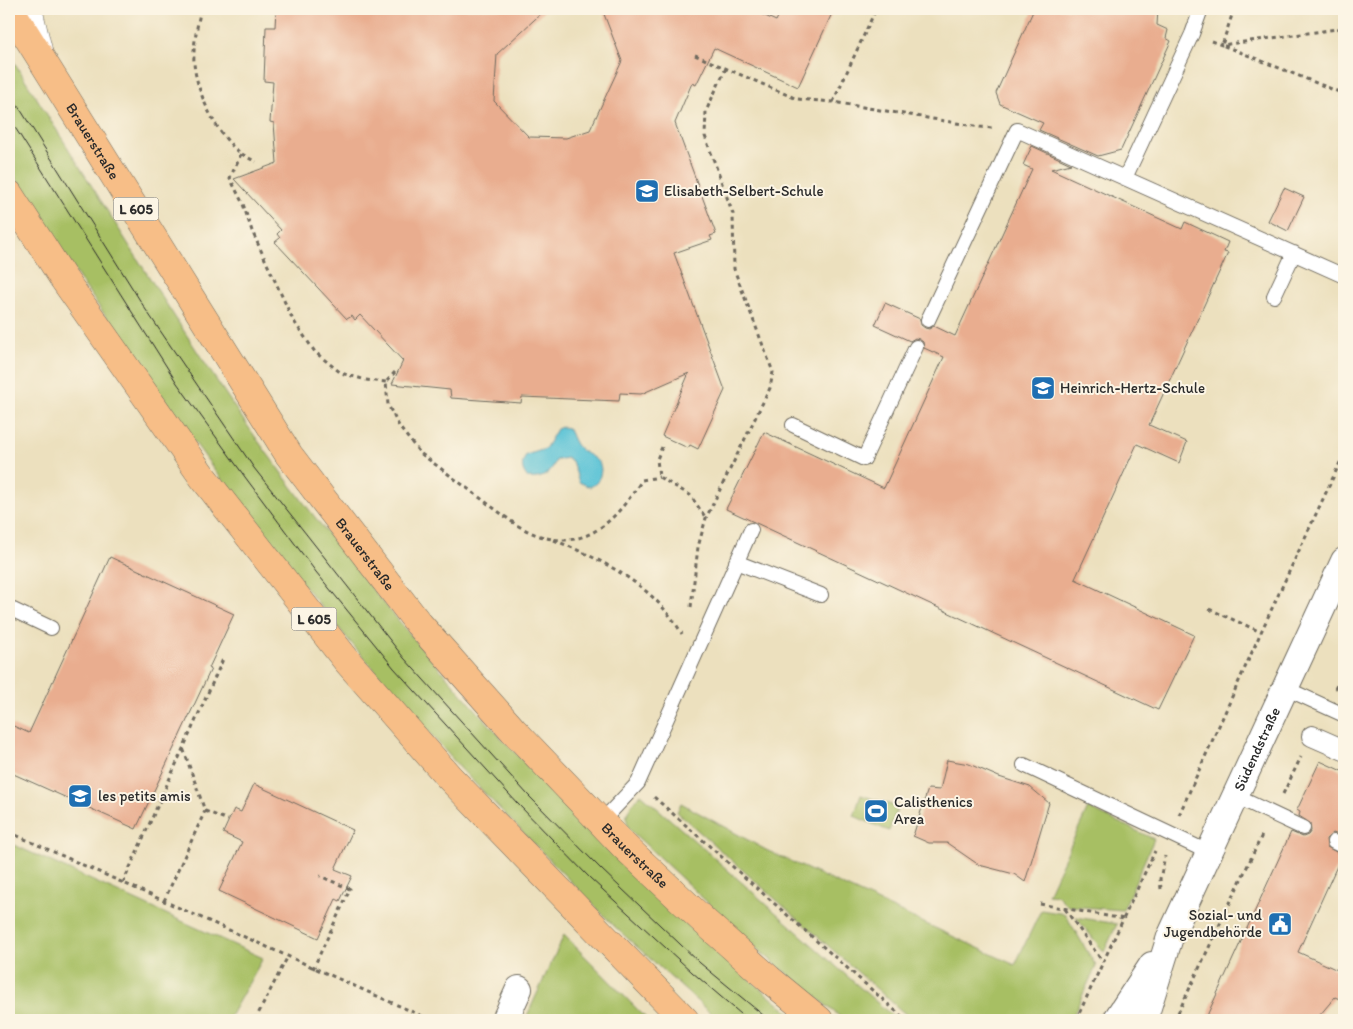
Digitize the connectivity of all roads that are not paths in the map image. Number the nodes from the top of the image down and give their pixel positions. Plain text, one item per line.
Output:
1 (10, 9) edge
2 (28, 9) edge
3 (1201, 9) edge
4 (39, 54) junction
5 (1125, 178) junction
6 (9, 194) edge
7 (1294, 253) junction
8 (1344, 276) edge
9 (1274, 296) dead end
10 (928, 320) dead end
11 (916, 347) dead end
12 (793, 426) dead end
13 (750, 530) dead end
14 (736, 562) junction
15 (1344, 562) edge
16 (821, 595) dead end
17 (9, 608) edge
18 (51, 628) dead end
19 (1285, 688) junction
20 (1344, 715) edge
21 (1312, 736) road end
22 (1344, 750) edge
23 (1024, 765) dead end
24 (1235, 796) junction
25 (601, 822) junction
26 (1303, 828) dead end
27 (1210, 853) junction
28 (1170, 937) junction
29 (519, 989) dead end
30 (504, 1020) edge
31 (684, 1020) edge
32 (819, 1020) edge
33 (1116, 1020) edge
34 (1144, 1020) edge

1 - 4 main road, Brauerstraße / L 605
2 - 4 street
3 - 5 lane
4 - 25 main road, Brauerstraße / L 605
5 - 7 lane
5 - 10 lane
6 - 31 main road, L 605
7 - 8 lane
7 - 9 lane
11 - 12 lane
13 - 14 lane
14 - 16 lane
14 - 25 lane
15 - 19 street, Südendstraße
17 - 18 lane
19 - 20 lane
19 - 24 street, Südendstraße
21 - 22 street
23 - 27 lane
24 - 26 lane
24 - 27 street, Südendstraße
25 - 32 main road, Brauerstraße / L 605
27 - 28 street, Südendstraße
28 - 33 street, Südendstraße
28 - 34 street, Südendstraße
29 - 30 street

